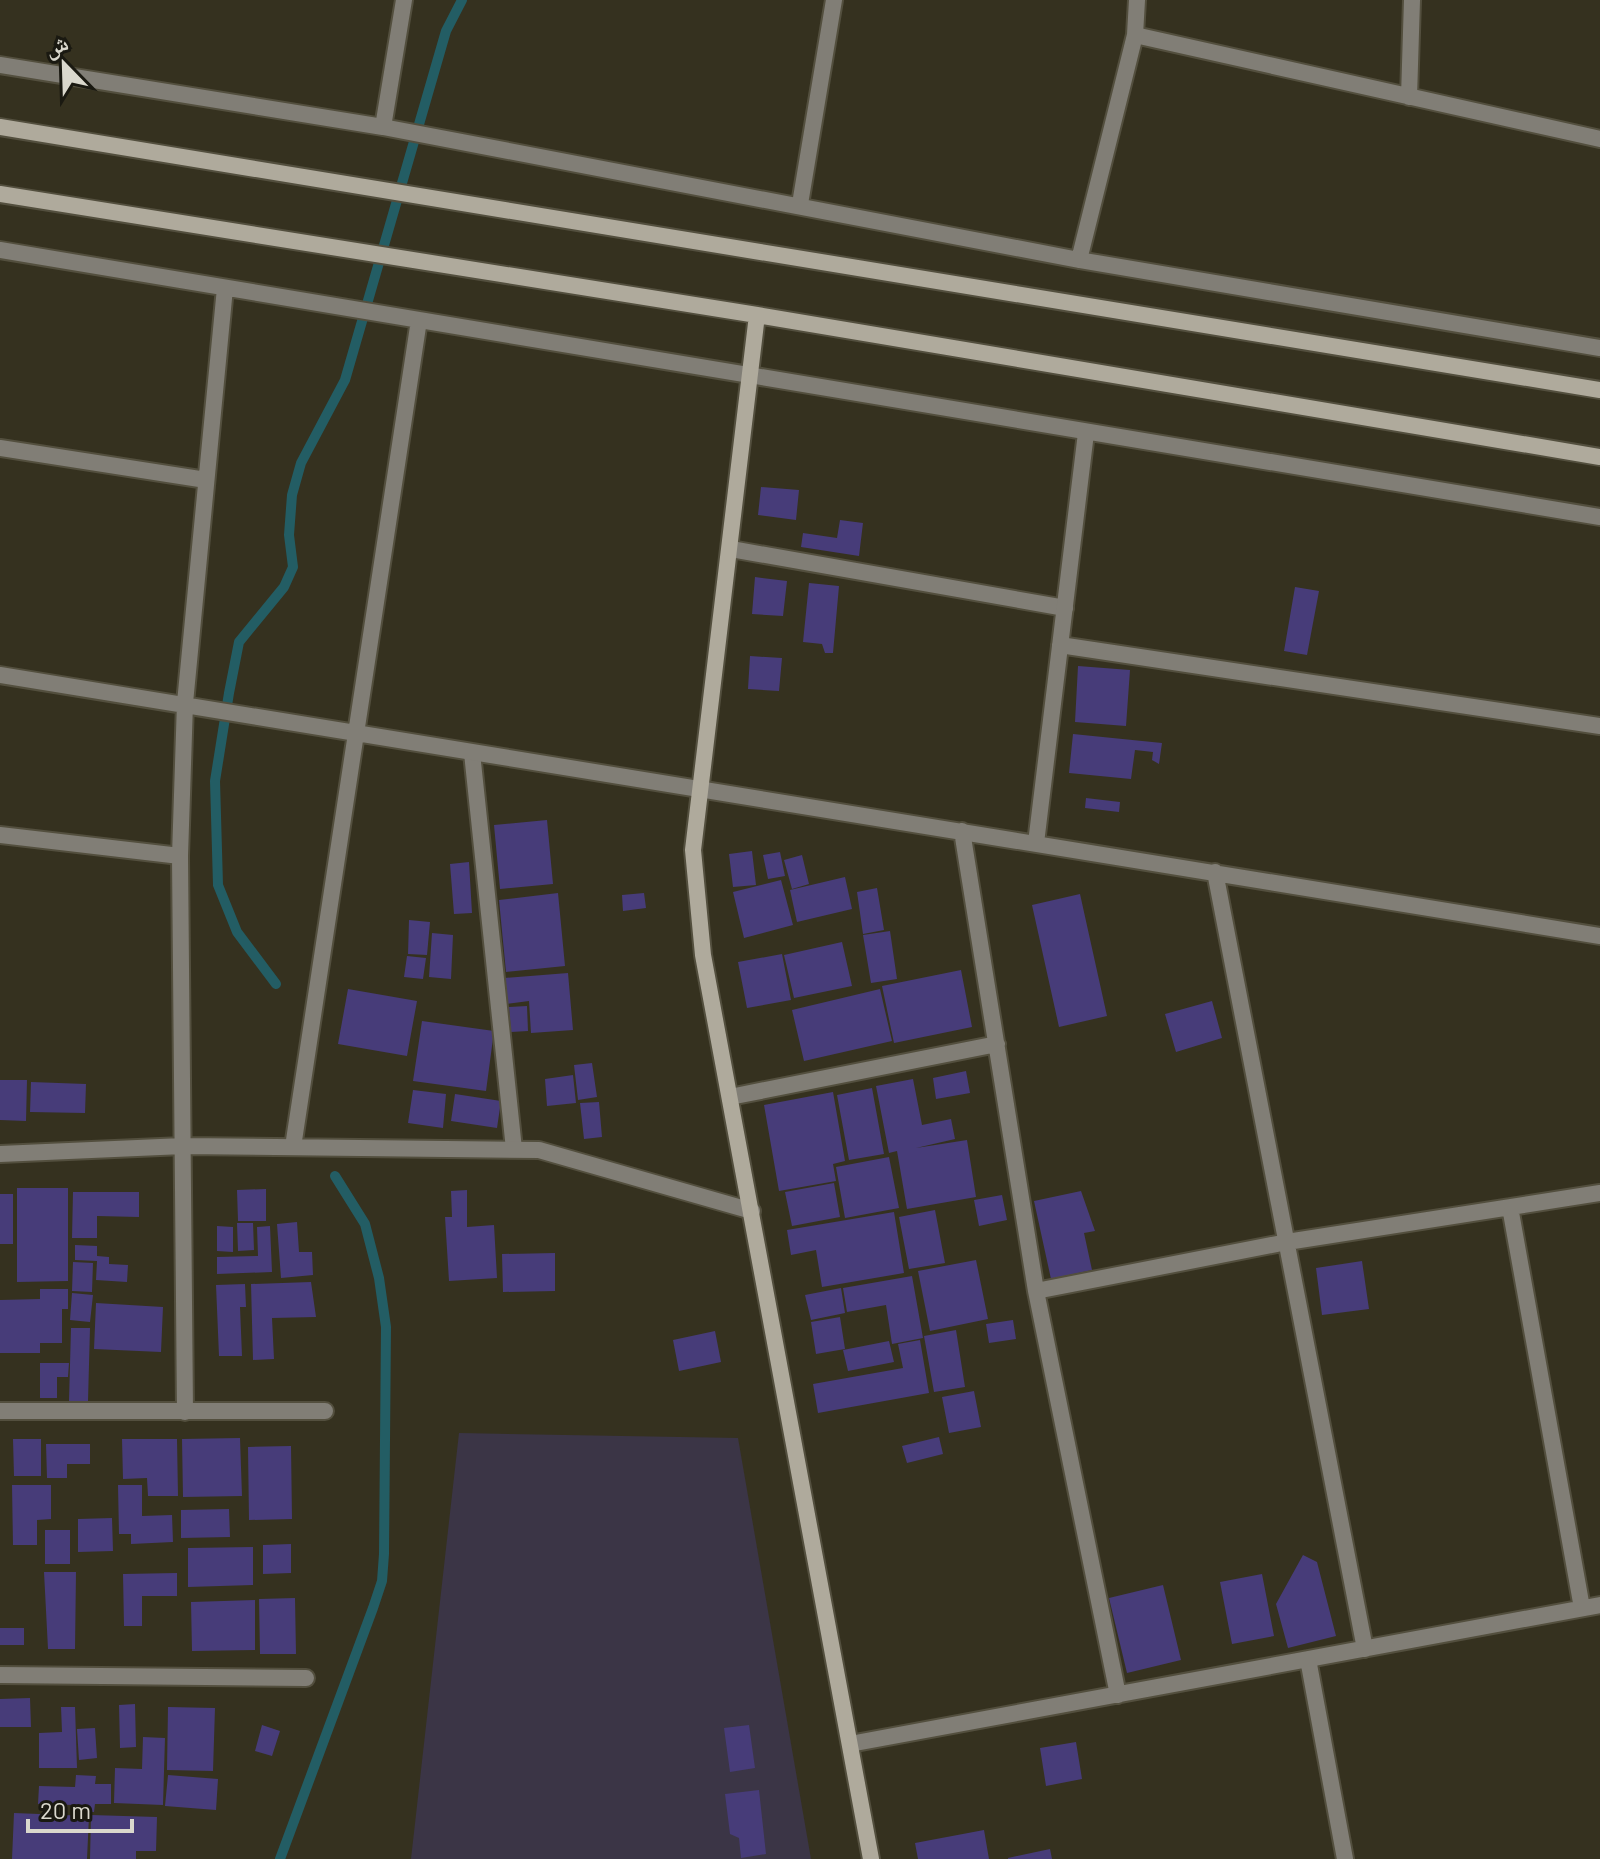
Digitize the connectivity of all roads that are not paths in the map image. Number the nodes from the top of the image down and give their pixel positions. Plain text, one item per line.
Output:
1 (404, 0) edge
2 (834, 0) edge
3 (1137, 0) edge
4 (1412, 0) edge
5 (1135, 35) junction
6 (0, 65) edge
7 (1409, 97) junction
8 (0, 127) edge
9 (383, 127) junction
10 (1600, 139) edge
11 (0, 194) edge
12 (800, 204) junction
13 (0, 250) edge
14 (1079, 260) junction
15 (225, 288) junction
16 (757, 315) junction
17 (419, 320) junction
18 (1600, 348) edge
19 (748, 376) junction
20 (1600, 390) edge
21 (1086, 433) junction
22 (0, 448) edge
23 (1600, 457) edge
24 (206, 480) junction
25 (1600, 517) edge
26 (731, 549) junction
27 (1065, 608) junction
28 (1060, 645) junction
29 (0, 675) edge
30 (185, 703) junction
31 (1600, 726) edge
32 (356, 732) junction
33 (472, 753) junction
34 (699, 787) junction
35 (962, 831) junction
36 (0, 835) edge
37 (1036, 843) junction
38 (180, 856) junction
39 (1215, 872) junction
40 (1600, 936) edge
41 (997, 1044) junction
42 (730, 1097) junction
43 (183, 1146) junction
44 (293, 1147) junction
45 (514, 1149) junction
46 (0, 1154) edge
47 (1600, 1193) edge
48 (1510, 1207) junction
49 (752, 1211) junction
50 (1287, 1242) junction
51 (1036, 1291) junction
52 (0, 1411) edge
53 (325, 1411) dead end
54 (185, 1412) junction
55 (1600, 1605) edge
56 (1582, 1608) junction
57 (1365, 1649) junction
58 (1308, 1659) junction
59 (0, 1675) edge
60 (306, 1678) dead end
61 (1118, 1695) junction
62 (850, 1744) junction
63 (871, 1859) edge
64 (1345, 1859) edge

1 - 9 street
2 - 12 street
3 - 5 street
4 - 7 street
5 - 7 street
5 - 14 street
6 - 9 street
7 - 10 street
8 - 20 main road
9 - 12 street
11 - 16 main road
12 - 14 street
13 - 15 street
14 - 18 street
15 - 17 street
15 - 24 street
16 - 19 main road
16 - 23 main road
17 - 19 street
17 - 32 street
19 - 21 street
19 - 26 main road
21 - 25 street
21 - 27 street
22 - 24 street
24 - 30 street
26 - 27 street
26 - 34 main road
27 - 28 street
28 - 31 street
28 - 37 street
29 - 30 street
30 - 32 street
30 - 38 street
32 - 33 street
32 - 44 street
33 - 34 street
33 - 45 street
34 - 35 street
34 - 42 main road
35 - 37 street
35 - 41 street
36 - 38 street
37 - 39 street
38 - 43 street
39 - 40 street
39 - 50 street
41 - 42 street
41 - 51 street
42 - 49 main road
43 - 44 street
43 - 46 street
43 - 54 street
44 - 45 street
45 - 49 street
47 - 48 street
48 - 50 street
48 - 56 street
49 - 62 main road
50 - 51 street
50 - 57 street
51 - 61 street
52 - 54 street
53 - 54 street
55 - 56 street
56 - 57 street
57 - 58 street
58 - 61 street
58 - 64 street
59 - 60 street
61 - 62 street
62 - 63 main road

